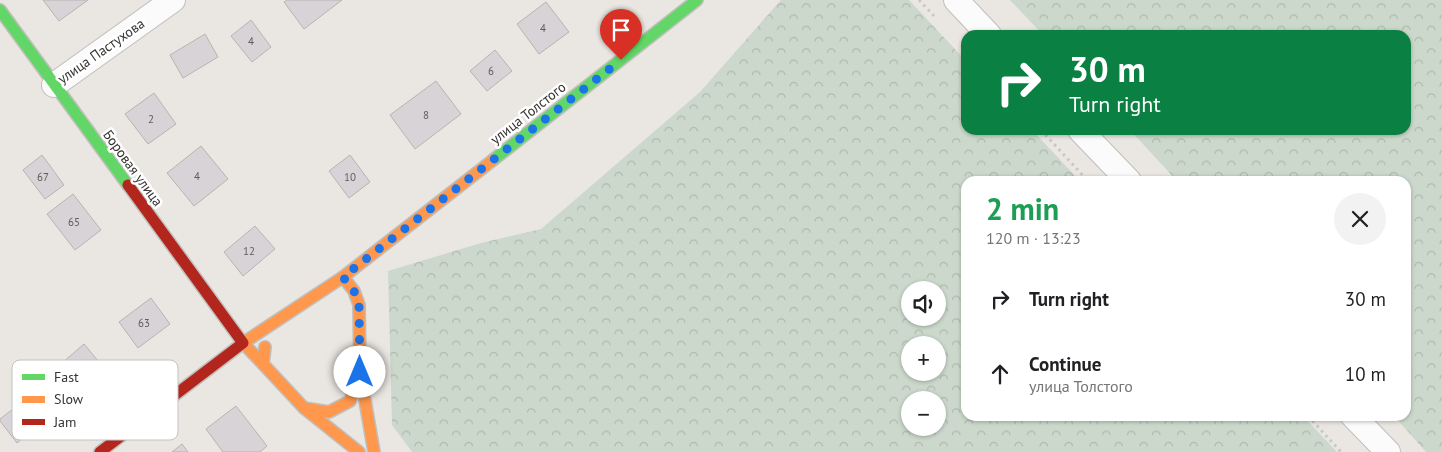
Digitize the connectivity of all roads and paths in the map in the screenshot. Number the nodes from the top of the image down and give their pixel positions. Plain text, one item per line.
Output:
1 (173, 0) edge
2 (697, 0) edge
3 (956, 0) edge
4 (0, 10) edge
5 (984, 30) edge
6 (54, 85) junction
7 (1046, 135) edge
8 (1085, 135) edge
9 (1083, 176) edge
10 (1124, 176) edge
11 (343, 277) junction
12 (266, 328) junction
13 (242, 343) junction
14 (263, 364) junction
15 (360, 372) junction
16 (178, 392) edge
17 (304, 408) junction
18 (1313, 421) edge
19 (1358, 421) edge
20 (116, 440) edge
21 (100, 452) edge
22 (359, 452) edge
23 (374, 452) edge
24 (1341, 452) edge
25 (1388, 452) edge

1 - 6 street, улица Пастухова
2 - 11 street, улица Толстого
3 - 5 street
4 - 6 street, Боровая улица
6 - 13 street, Боровая улица
7 - 9 path
8 - 10 street
11 - 12 street, улица Толстого
11 - 15 street
12 - 13 street, улица Толстого
12 - 14 street
13 - 14 street, Боровая улица
13 - 16 street
14 - 17 street, Боровая улица
15 - 17 street
15 - 23 street
17 - 22 street, Боровая улица
18 - 24 path
19 - 25 street
20 - 21 street

